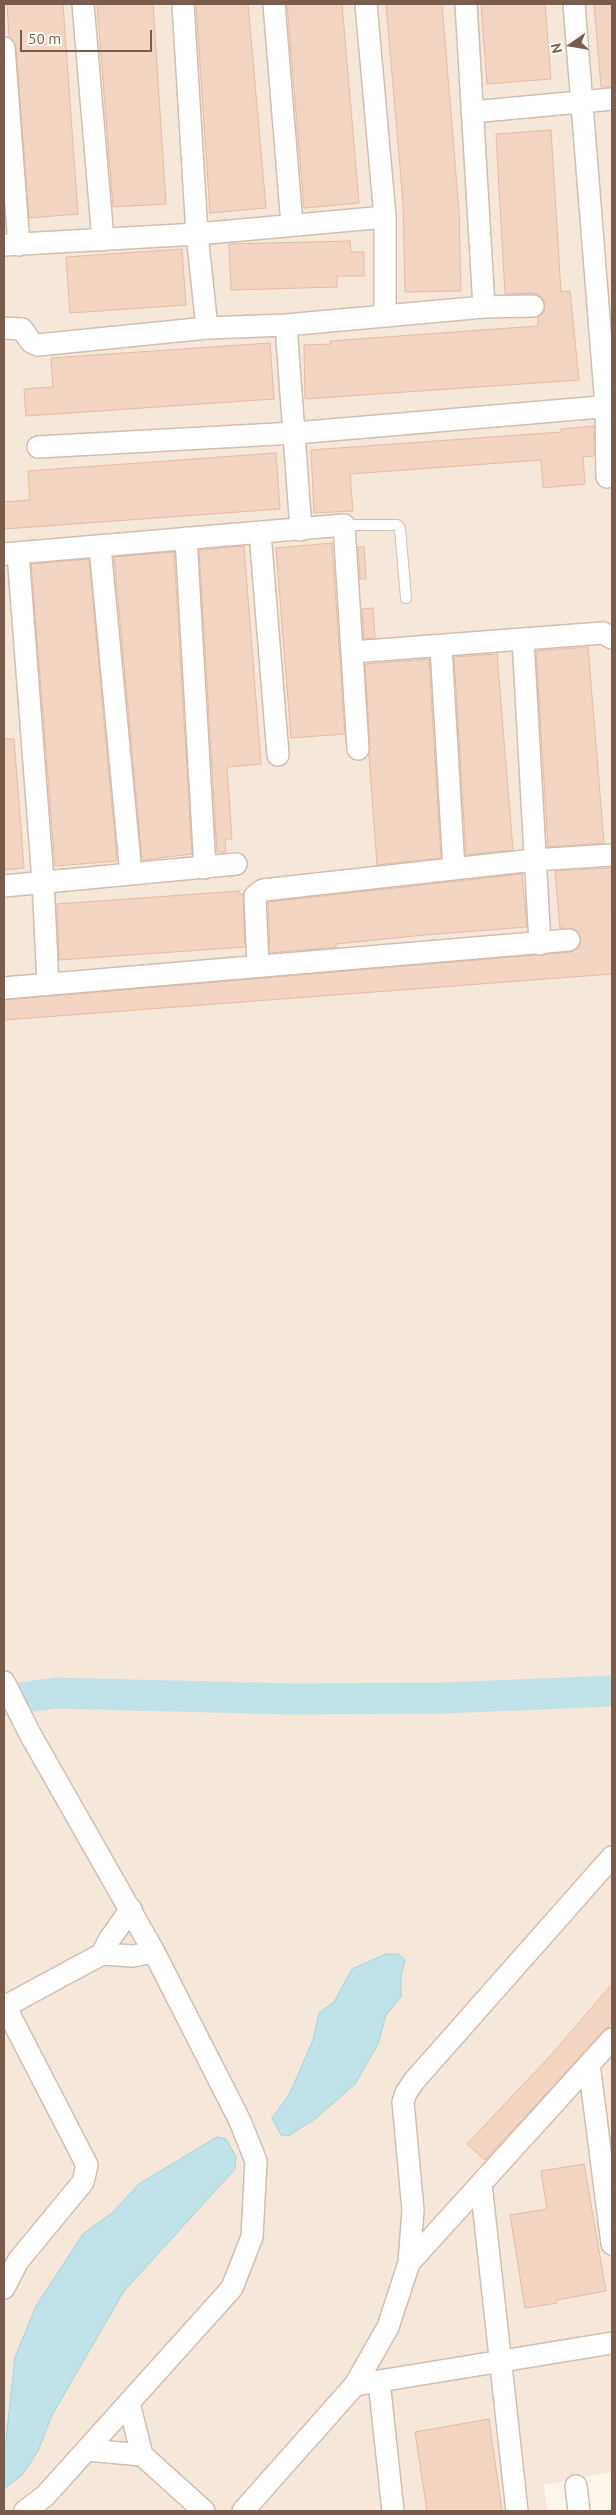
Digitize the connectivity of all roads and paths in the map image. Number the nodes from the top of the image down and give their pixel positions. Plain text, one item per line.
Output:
1 (83, 4) edge
2 (183, 4) edge
3 (274, 4) edge
4 (366, 4) edge
5 (466, 4) edge
6 (574, 4) edge
7 (4, 48) edge
8 (612, 99) edge
9 (580, 101) junction
10 (472, 112) junction
11 (385, 217) junction
12 (292, 225) junction
13 (197, 234) junction
14 (103, 240) junction
15 (11, 245) edge
16 (533, 306) dead end
17 (484, 307) junction
18 (386, 315) junction
19 (286, 325) junction
20 (4, 328) edge
21 (207, 328) junction
22 (609, 406) edge
23 (295, 433) junction
24 (38, 447) dead end
25 (608, 477) dead end
26 (344, 525) junction
27 (301, 530) junction
28 (260, 533) junction
29 (186, 538) junction
30 (100, 547) junction
31 (11, 553) edge
32 (406, 598) dead end
33 (612, 638) edge
34 (523, 639) junction
35 (441, 647) junction
36 (353, 652) junction
37 (358, 749) dead end
38 (278, 755) dead end
39 (612, 855) edge
40 (534, 860) junction
41 (236, 864) dead end
42 (205, 868) junction
43 (454, 869) junction
44 (131, 874) junction
45 (43, 881) junction
46 (4, 886) edge
47 (569, 940) dead end
48 (540, 944) junction
49 (258, 966) junction
50 (48, 984) junction
51 (4, 988) edge
52 (4, 1682) edge
53 (612, 1857) edge
54 (130, 1909) junction
55 (154, 1952) junction
56 (102, 1954) junction
57 (4, 2006) edge
58 (612, 2039) edge
59 (589, 2064) junction
60 (481, 2184) junction
61 (612, 2244) edge
62 (409, 2262) junction
63 (4, 2288) edge
64 (612, 2343) edge
65 (499, 2362) junction
66 (379, 2381) junction
67 (355, 2385) junction
68 (129, 2403) junction
69 (87, 2450) junction
70 (142, 2455) junction
71 (576, 2486) dead end
72 (260, 2502) edge
73 (25, 2511) edge
74 (204, 2511) edge
75 (243, 2511) edge
76 (393, 2511) edge
77 (517, 2511) edge
78 (579, 2511) edge

1 - 14 street
2 - 13 street
3 - 12 street
4 - 11 street
5 - 10 street
6 - 9 street
7 - 15 street
8 - 9 street
9 - 10 street
9 - 22 street
10 - 17 street
11 - 12 street
11 - 18 street
12 - 13 street
13 - 14 street
13 - 21 street
14 - 15 street
16 - 17 street
17 - 18 street
18 - 19 street
19 - 21 street
19 - 23 street
20 - 21 street
22 - 23 street
22 - 25 street
23 - 24 street
23 - 27 street
26 - 27 street
26 - 32 lane
26 - 36 street
27 - 28 street
28 - 29 street
28 - 38 street
29 - 30 street
29 - 42 street
30 - 31 street
30 - 44 street
31 - 45 street
33 - 34 street
34 - 35 street
34 - 40 street
35 - 36 street
35 - 43 street
36 - 37 street
39 - 40 street
40 - 43 street
40 - 48 street
41 - 42 street
42 - 44 street
43 - 49 street
44 - 45 street
45 - 46 street
45 - 50 street
47 - 48 street
48 - 49 street
49 - 50 street
50 - 51 street
52 - 54 street
53 - 62 street
54 - 55 street
54 - 56 street
55 - 56 street
55 - 68 street
56 - 57 street
57 - 63 street
58 - 59 street
59 - 60 street
59 - 61 street
60 - 62 street
60 - 65 street
62 - 67 street
64 - 65 street
65 - 66 street
65 - 77 street
66 - 67 street
66 - 76 street
67 - 72 street
68 - 69 street
68 - 70 street
69 - 70 street
69 - 73 street
70 - 74 street
71 - 78 street
72 - 75 street

